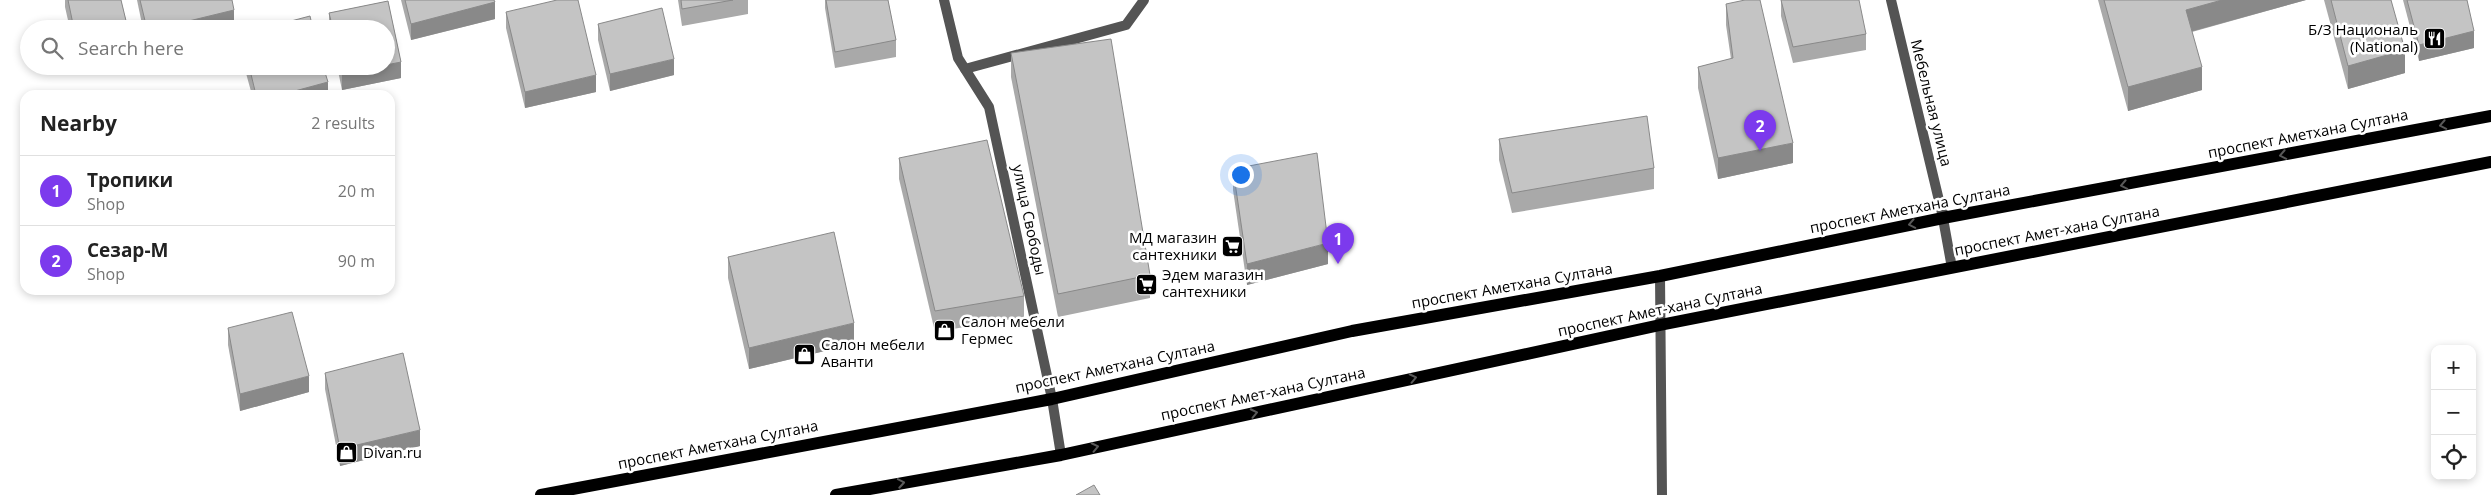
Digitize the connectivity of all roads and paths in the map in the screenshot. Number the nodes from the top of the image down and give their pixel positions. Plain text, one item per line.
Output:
1 (944, 0) edge
2 (1144, 0) edge
3 (1890, 0) edge
4 (965, 69) junction
5 (2491, 116) edge
6 (2491, 162) edge
7 (1945, 215) junction
8 (1952, 268) junction
9 (1660, 276) junction
10 (1660, 325) junction
11 (1052, 398) junction
12 (1061, 454) junction
13 (541, 495) edge
14 (836, 495) edge
15 (1662, 495) edge

1 - 4 street, улица Свободы
2 - 4 street
3 - 7 street, Мебельная улица
4 - 11 street, улица Свободы
5 -> 7 main road, проспект Аметхана Султана
6 - 8 main road, проспект Амет-хана Султана
7 - 8 street, Мебельная улица
7 -> 9 main road, проспект Аметхана Султана
8 - 10 main road, проспект Амет-хана Султана
9 - 10 street
9 - 11 main road, проспект Аметхана Султана
12 -> 10 main road, проспект Амет-хана Султана
10 - 15 street
11 - 12 street, улица Свободы
11 - 13 main road, проспект Аметхана Султана
14 -> 12 main road, проспект Амет-хана Султана

